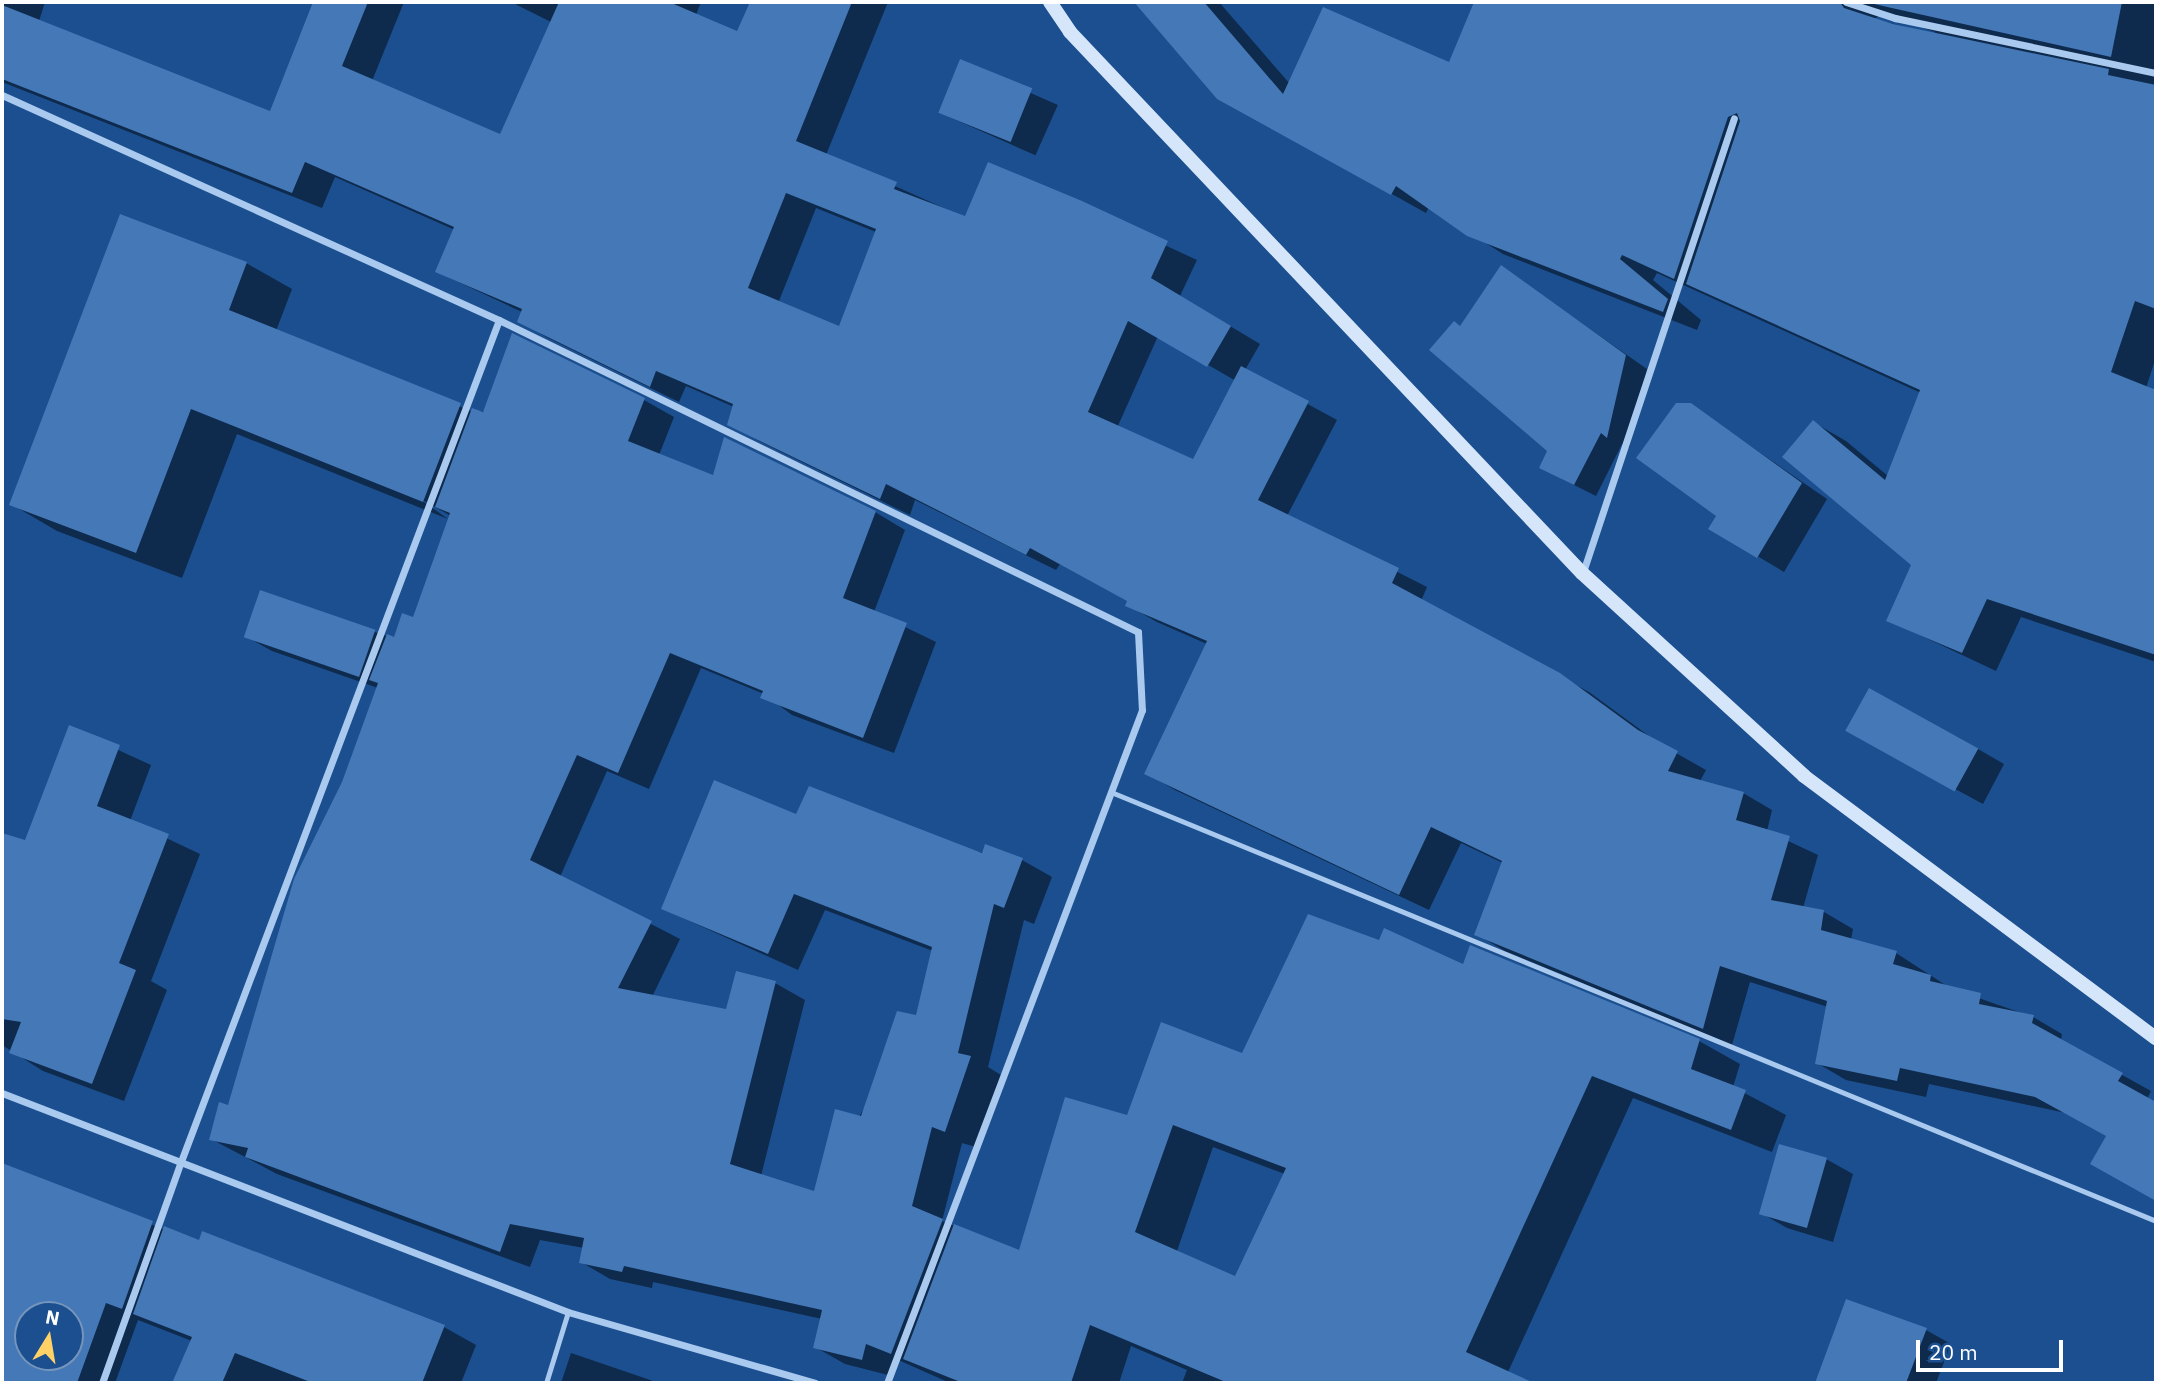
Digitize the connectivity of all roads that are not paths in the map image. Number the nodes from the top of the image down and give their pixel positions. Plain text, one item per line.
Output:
1 (1050, 2) edge
2 (1846, 2) edge
3 (2156, 73) edge
4 (2, 95) edge
5 (1734, 118) dead end
6 (499, 320) junction
7 (1582, 573) junction
8 (1111, 792) junction
9 (2156, 1038) edge
10 (2, 1093) edge
11 (180, 1164) junction
12 (2156, 1221) edge
13 (568, 1312) junction
14 (102, 1383) edge
15 (546, 1383) edge
16 (815, 1383) edge
17 (887, 1383) edge

1 - 7 main road
2 - 3 street
4 - 6 street
5 - 7 street
6 - 8 street
6 - 11 street
7 - 9 main road
8 - 12 lane
8 - 17 street
10 - 11 street
11 - 13 street
11 - 14 street
13 - 15 lane
13 - 16 street

